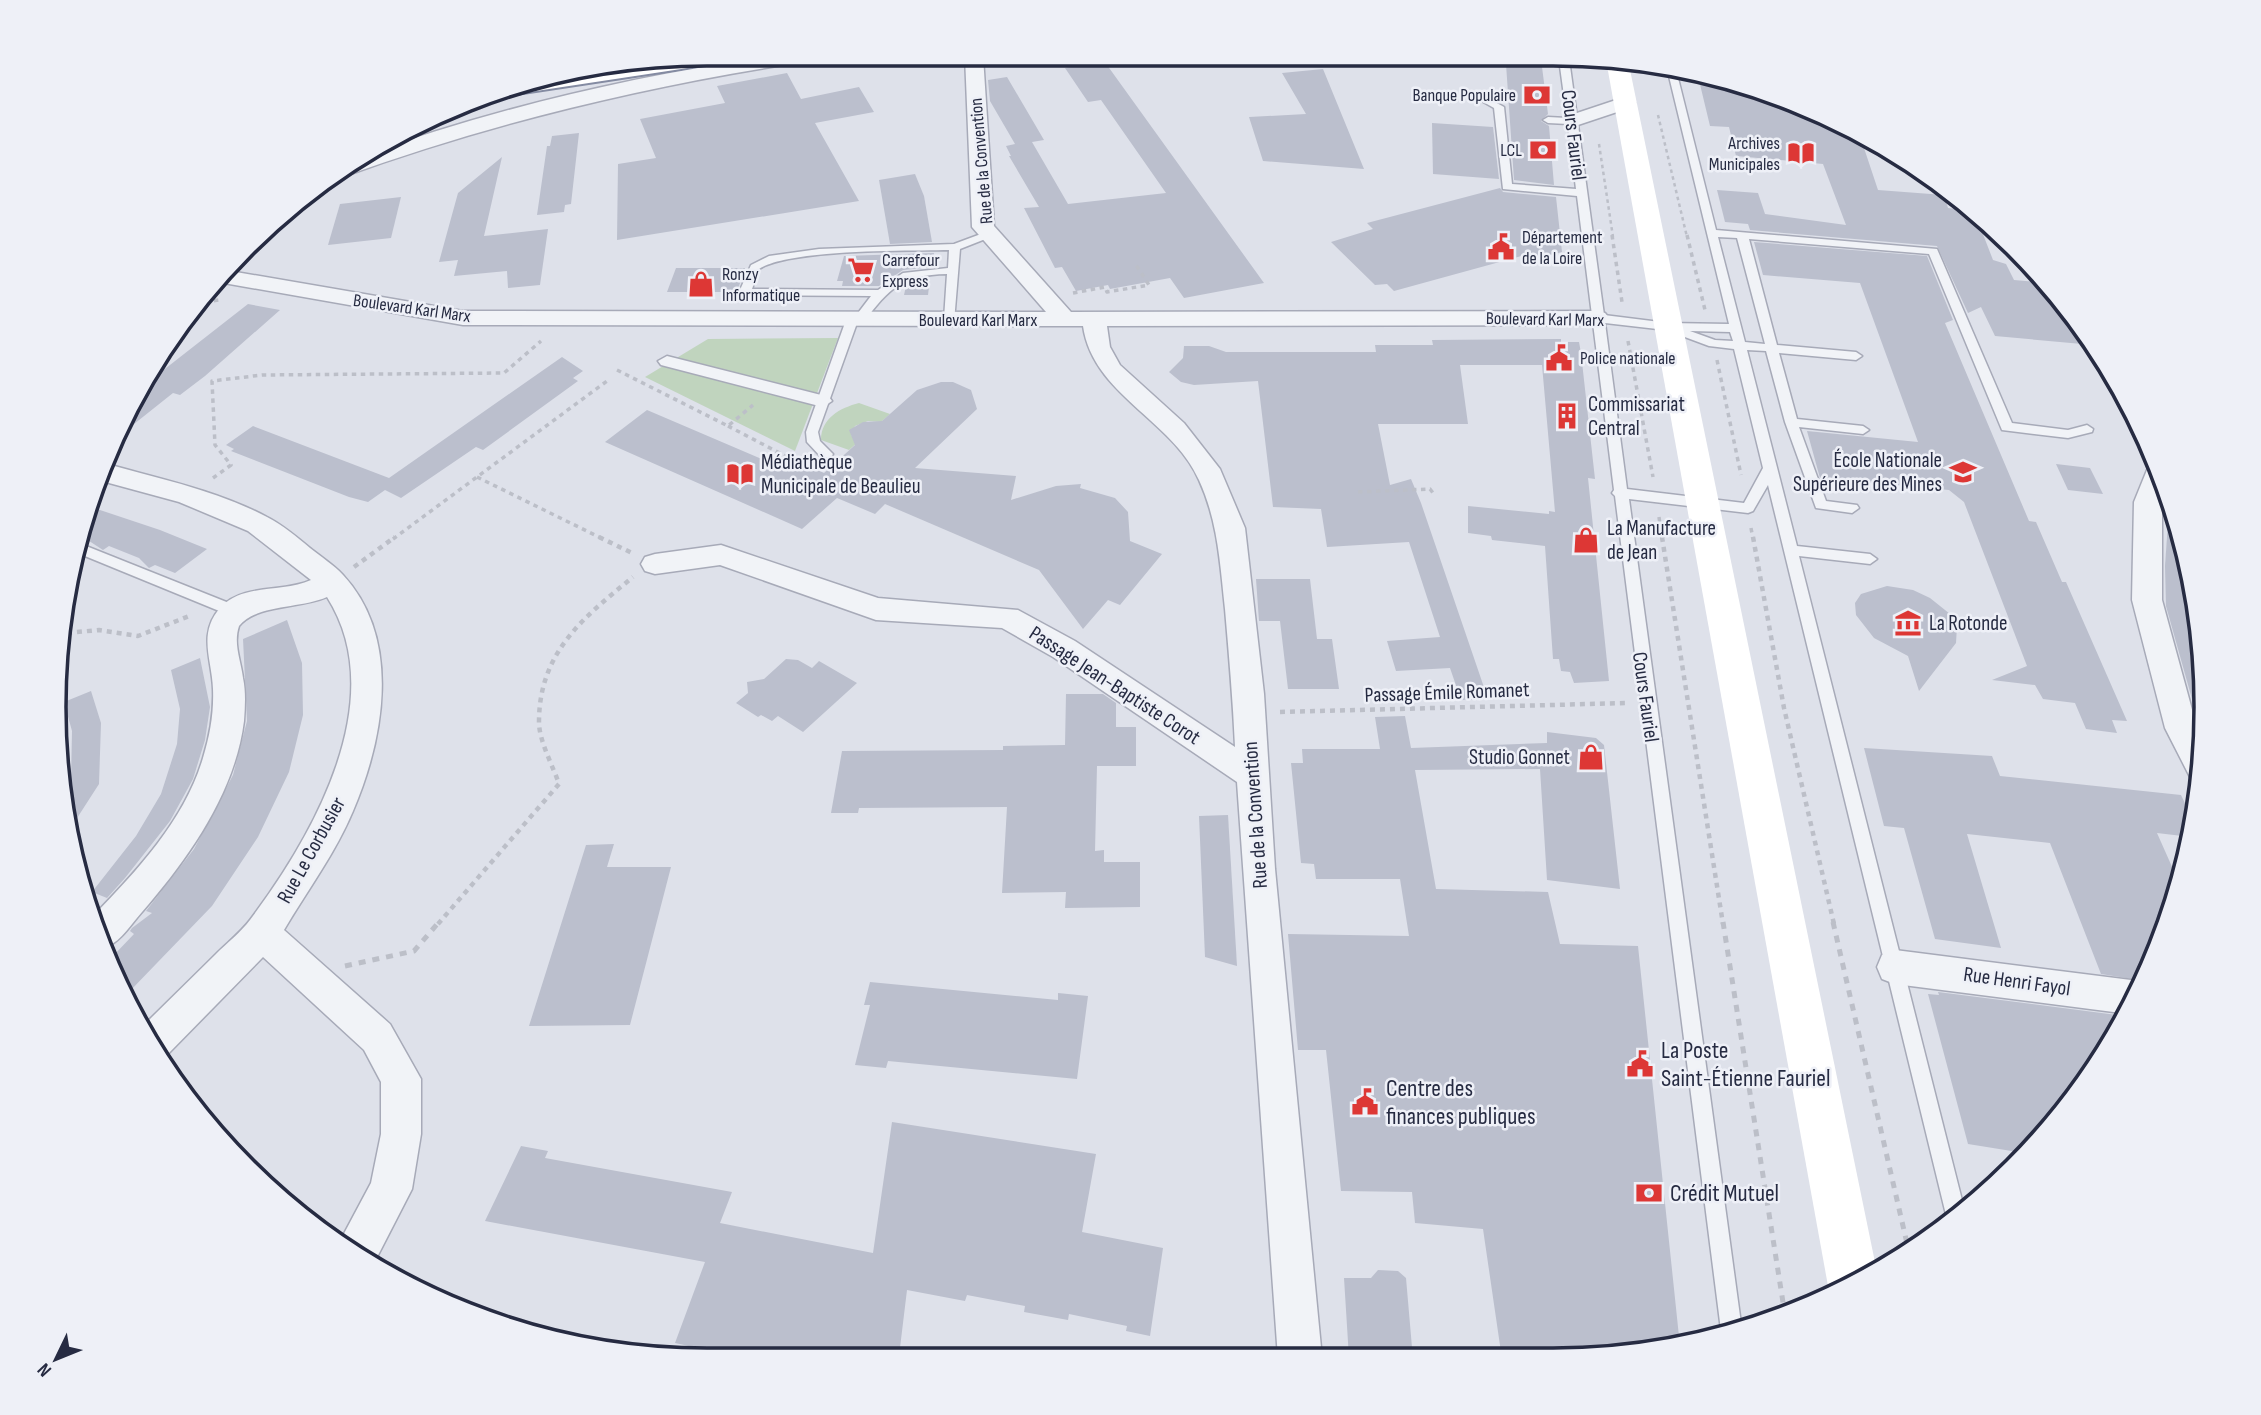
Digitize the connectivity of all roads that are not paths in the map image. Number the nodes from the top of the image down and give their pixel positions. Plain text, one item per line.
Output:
1 (758, 66) edge
2 (975, 66) edge
3 (1565, 67) edge
4 (1619, 70) edge
5 (1673, 78) edge
6 (1483, 99) dead end
7 (1625, 103) junction
8 (1500, 117) junction
9 (1514, 118) dead end
10 (1548, 120) dead end
11 (1572, 121) junction
12 (377, 158) edge
13 (1581, 193) junction
14 (1713, 233) junction
15 (989, 234) junction
16 (1742, 235) junction
17 (955, 247) junction
18 (951, 271) junction
19 (232, 278) edge
20 (880, 293) junction
21 (1597, 318) junction
22 (950, 319) junction
23 (856, 320) junction
24 (1080, 320) junction
25 (1668, 327) junction
26 (1735, 327) junction
27 (1740, 346) junction
28 (1774, 349) junction
29 (1856, 356) dead end
30 (667, 361) dead end
31 (823, 401) junction
32 (1791, 422) junction
33 (2087, 429) dead end
34 (1863, 430) dead end
35 (826, 454) dead end
36 (1770, 468) junction
37 (111, 474) edge
38 (2154, 485) edge
39 (1619, 493) junction
40 (1701, 503) junction
41 (1852, 508) dead end
42 (1791, 550) junction
43 (86, 551) edge
44 (1870, 559) dead end
45 (655, 564) road end
46 (333, 582) junction
47 (234, 611) junction
48 (2193, 748) edge
49 (1252, 775) junction
50 (106, 927) edge
51 (262, 933) junction
52 (1895, 967) junction
53 (2125, 996) edge
54 (158, 1037) edge
55 (1953, 1208) edge
56 (360, 1246) edge
57 (1852, 1274) edge
58 (1730, 1323) edge
59 (1299, 1348) edge

1 - 12 street
2 - 15 street, Rue de la Convention
3 - 11 lane, Cours Fauriel
4 - 7 main road
5 - 14 lane
6 - 8 lane
7 - 11 street
7 - 25 main road
8 - 9 lane
8 - 13 lane
10 - 11 lane
11 - 13 lane, Cours Fauriel
13 - 21 lane, Cours Fauriel
14 - 16 lane
14 - 26 lane
15 - 17 lane
15 - 24 street, Rue de la Convention
16 - 28 lane
16 - 33 lane
17 - 18 lane
17 - 20 lane
18 - 20 lane
18 - 22 lane
19 - 23 street, Boulevard Karl Marx
20 - 23 lane
21 - 24 street, Boulevard Karl Marx
21 - 25 lane, Boulevard Karl Marx
21 - 39 lane, Cours Fauriel
22 - 23 street, Boulevard Karl Marx
22 - 24 street, Boulevard Karl Marx
23 - 31 lane
24 - 49 street, Rue de la Convention
25 - 26 lane, Boulevard Karl Marx
25 - 27 lane
25 - 40 main road
26 - 27 lane
27 - 28 lane
27 - 36 lane
28 - 29 lane
28 - 32 lane
30 - 31 street
31 - 35 lane
32 - 34 lane
32 - 41 lane
36 - 40 lane
36 - 42 lane
37 - 46 street, Rue Le Corbusier
38 - 48 street
39 - 40 lane
39 - 58 lane, Cours Fauriel
40 - 57 main road
42 - 44 lane
42 - 52 lane
43 - 47 lane
45 - 49 street, Passage Jean-Baptiste Corot
46 - 47 street
46 - 51 street, Rue Le Corbusier
47 - 50 street
49 - 59 street, Rue de la Convention
51 - 54 street, Rue Le Corbusier
51 - 56 street
52 - 53 street, Rue Henri Fayol
52 - 55 lane

